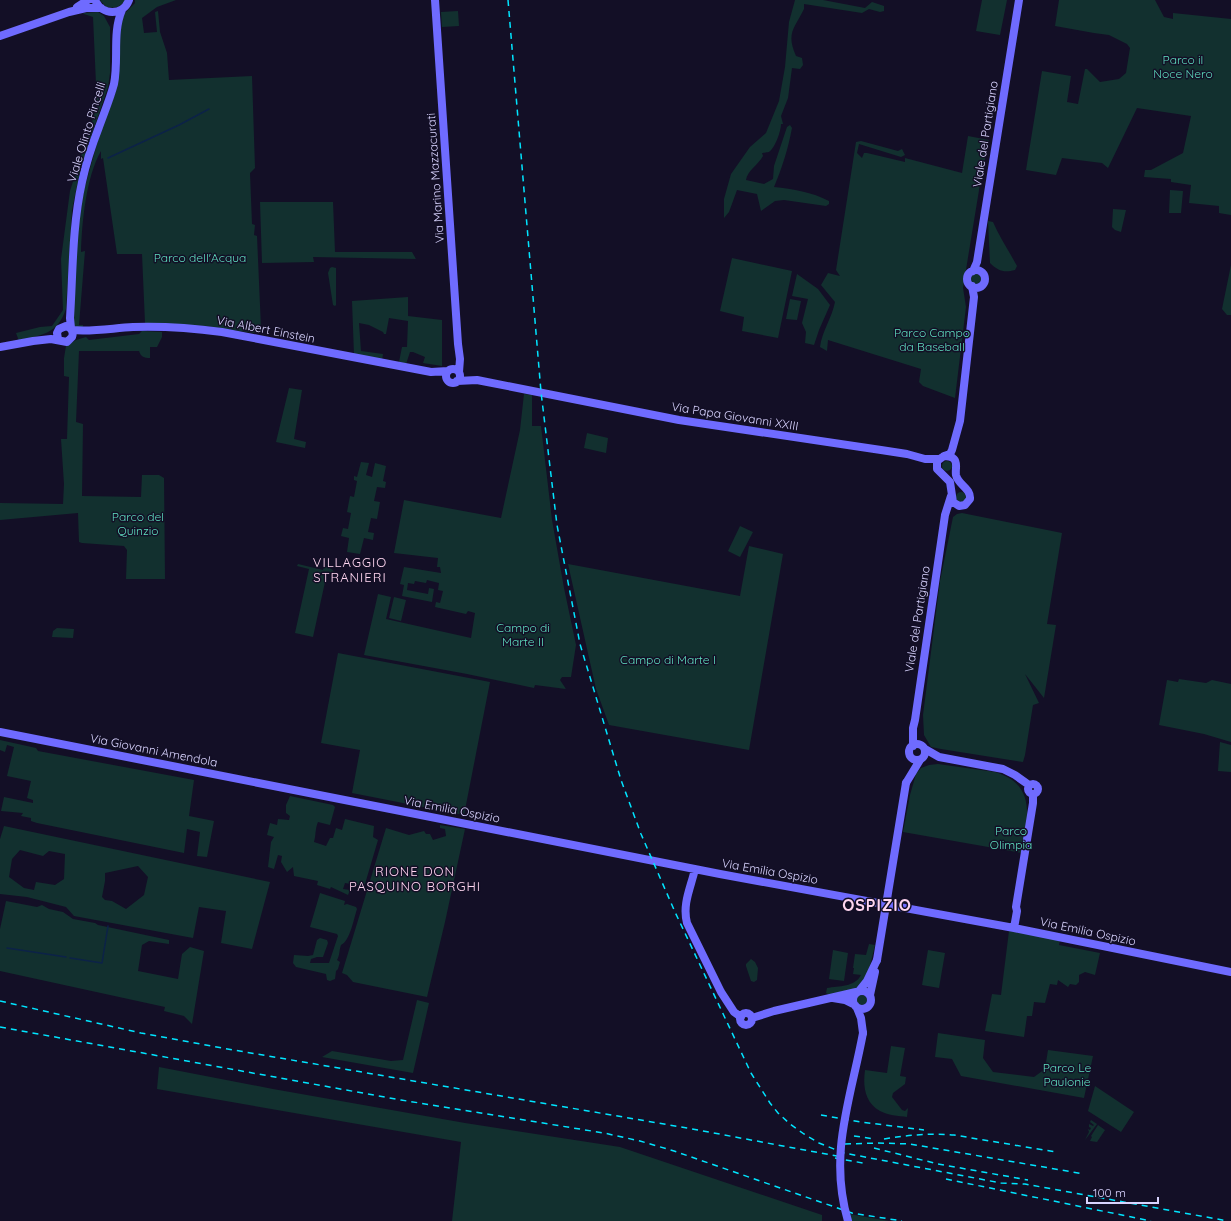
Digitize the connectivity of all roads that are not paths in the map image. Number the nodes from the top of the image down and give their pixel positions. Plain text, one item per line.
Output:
1 (88, 0) edge
2 (95, 0) edge
3 (129, 0) edge
4 (435, 0) edge
5 (1019, 0) edge
6 (103, 10) junction
7 (122, 10) junction
8 (69, 12) junction
9 (0, 36) edge
10 (116, 37) junction
11 (976, 271) junction
12 (975, 287) junction
13 (64, 331) junction
14 (95, 331) junction
15 (71, 339) junction
16 (0, 347) edge
17 (454, 374) junction
18 (541, 392) joint
19 (960, 420) junction
20 (942, 458) junction
21 (925, 459) junction
22 (956, 462) junction
23 (937, 469) junction
24 (951, 496) junction
25 (959, 506) junction
26 (945, 522) junction
27 (915, 720) junction
28 (0, 732) edge
29 (913, 746) junction
30 (923, 747) junction
31 (910, 757) junction
32 (939, 757) junction
33 (921, 760) junction
34 (906, 783) junction
35 (304, 792) joint
36 (692, 868) junction
37 (1012, 927) junction
38 (877, 960) junction
39 (1231, 972) edge
40 (858, 992) junction
41 (870, 995) junction
42 (832, 998) junction
43 (856, 1007) junction
44 (866, 1008) junction
45 (863, 1033) junction
46 (848, 1221) edge

1 - 8 main road
2 - 6 main road, Viale Olinto Pincelli
3 - 7 main road, Viale Olinto Pincelli
4 - 17 main road, Via Marino Mazzacurati
5 - 11 main road, Viale del Partigiano
6 - 7 main road
6 - 8 main road
6 - 10 main road, Viale Olinto Pincelli
7 - 10 main road, Viale Olinto Pincelli
8 - 9 main road
10 - 13 main road, Viale Olinto Pincelli
11 - 12 main road
11 - 12 main road
12 - 19 main road
13 - 14 main road, Via Albert Einstein
13 - 15 main road
13 - 15 main road, Via Albert Einstein
13 - 16 main road, Via Albert Einstein
14 - 15 main road, Via Albert Einstein
14 - 17 main road, Via Albert Einstein
17 - 18 main road, Via Albert Einstein
18 - 21 main road, Via Papa Giovanni XXIII
19 - 20 main road
19 - 22 main road
20 - 21 main road, Via Papa Giovanni XXIII
20 - 22 main road
20 - 23 main road
21 - 23 main road, Via Papa Giovanni XXIII
22 - 25 main road
23 - 24 main road
24 - 25 main road
24 - 26 main road, Viale del Partigiano
25 - 26 main road
26 - 27 main road, Viale del Partigiano
27 - 29 main road, Viale del Partigiano
27 - 30 main road, Viale del Partigiano
28 - 35 main road, Via Giovanni Amendola
29 - 30 main road
29 - 31 main road, Viale del Partigiano
30 - 32 main road
30 - 33 main road, Viale del Partigiano
31 - 33 main road
31 - 34 main road, Viale del Partigiano
32 - 33 main road
32 - 37 main road
33 - 34 main road, Viale del Partigiano
34 - 38 main road, Viale del Partigiano, bridge
35 - 36 main road, Via Emilia Ospizio
36 - 37 main road, Via Emilia Ospizio
36 - 42 main road
37 - 39 main road, Via Emilia Ospizio
38 - 40 main road, Viale del Partigiano
38 - 41 main road, Viale del Partigiano
40 - 41 main road
40 - 42 main road
40 - 43 main road, Viale del Partigiano
41 - 44 main road, Viale del Partigiano
42 - 43 main road
43 - 44 main road
43 - 45 main road, Viale del Partigiano
44 - 45 main road, Viale del Partigiano
45 - 46 main road, Viale del Partigiano, bridge

